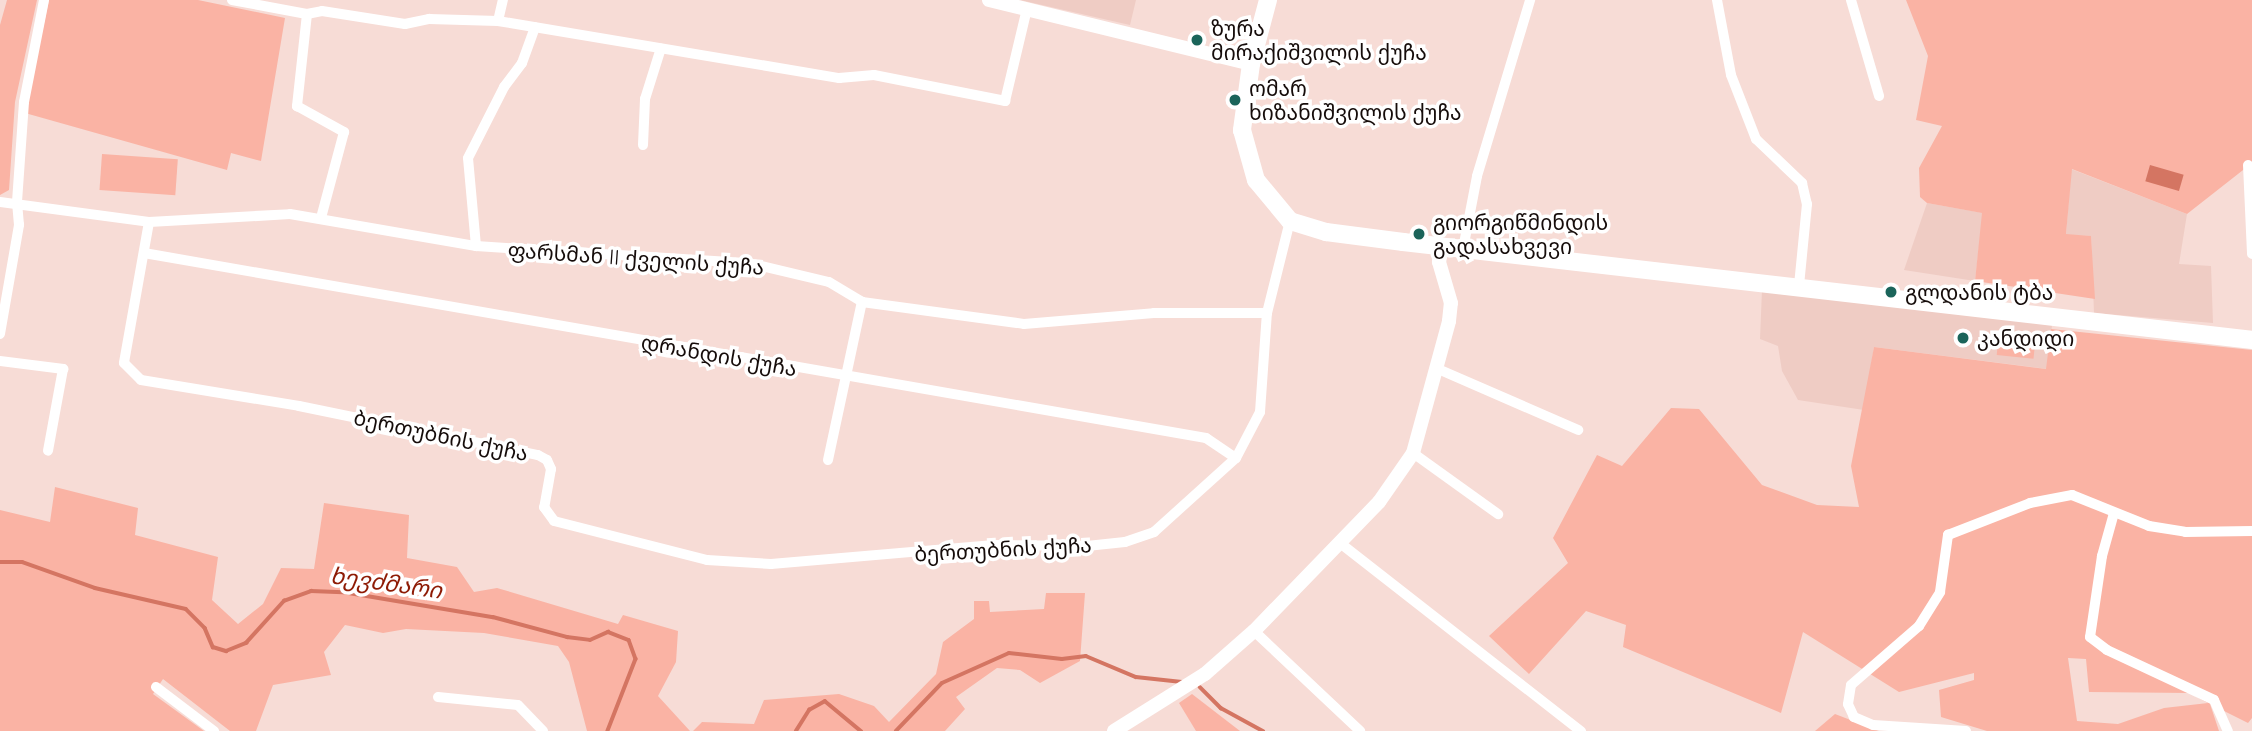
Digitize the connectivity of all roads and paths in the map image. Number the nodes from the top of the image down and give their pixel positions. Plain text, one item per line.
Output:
1 (44, 0) edge
2 (232, 0) edge
3 (503, 0) edge
4 (989, 0) edge
5 (1268, 0) edge
6 (1530, 0) edge
7 (1717, 0) edge
8 (1851, 0) edge
9 (1027, 9) junction
10 (306, 14) junction
11 (498, 21) junction
12 (535, 27) junction
13 (661, 48) junction
14 (1251, 64) junction
15 (1879, 96) dead end
16 (643, 145) dead end
17 (2248, 165) dead end
18 (0, 202) edge
19 (16, 202) junction
20 (321, 218) junction
21 (2251, 219) edge
22 (1290, 221) junction
23 (149, 222) junction
24 (476, 246) junction
25 (1442, 247) junction
26 (1463, 249) junction
27 (144, 253) junction
28 (2252, 254) edge
29 (1799, 286) junction
30 (862, 302) junction
31 (1267, 313) junction
32 (0, 334) edge
33 (2252, 340) edge
34 (0, 361) edge
35 (1438, 369) junction
36 (845, 378) junction
37 (1578, 430) dead end
38 (48, 451) dead end
39 (1413, 453) junction
40 (1236, 458) junction
41 (828, 460) dead end
42 (2114, 513) junction
43 (1498, 514) dead end
44 (2252, 531) edge
45 (1340, 543) junction
46 (1254, 631) junction
47 (156, 687) dead end
48 (438, 697) dead end
49 (214, 731) edge
50 (543, 731) edge
51 (1114, 731) edge
52 (1360, 731) edge
53 (1581, 731) edge
54 (1966, 731) edge
55 (2228, 731) edge

1 - 19 street
2 - 10 street
3 - 11 street
4 - 9 street
5 - 14 main road
6 - 26 street
7 - 29 street
8 - 15 street
9 - 13 street
9 - 14 street
10 - 11 street
10 - 20 street
11 - 12 street
12 - 13 street
12 - 24 street
13 - 16 street
14 - 22 main road
17 - 21 street
18 - 19 street, ფარსმან II ქველის ქუჩა
19 - 23 street, ფარსმან II ქველის ქუჩა
19 - 32 street
20 - 23 street, ფარსმან II ქველის ქუჩა
20 - 24 street, ფარსმან II ქველის ქუჩა
21 - 28 street
22 - 25 main road
22 - 31 street
23 - 27 street, ბერთუბნის ქუჩა
24 - 30 street, ფარსმან II ქველის ქუჩა
25 - 26 main road
25 - 35 street
26 - 29 main road
27 - 36 street, დრანდის ქუჩა
27 - 40 street, ბერთუბნის ქუჩა
29 - 33 main road
30 - 31 street, ფარსმან II ქველის ქუჩა
30 - 36 street
31 - 40 street
34 - 38 street
35 - 37 street
35 - 39 street
36 - 40 street, დრანდის ქუჩა
36 - 41 street
39 - 43 street
39 - 45 street
42 - 44 street
42 - 54 street
42 - 55 street
45 - 46 street
45 - 53 street
46 - 51 street
46 - 52 street
47 - 49 street
48 - 50 street

